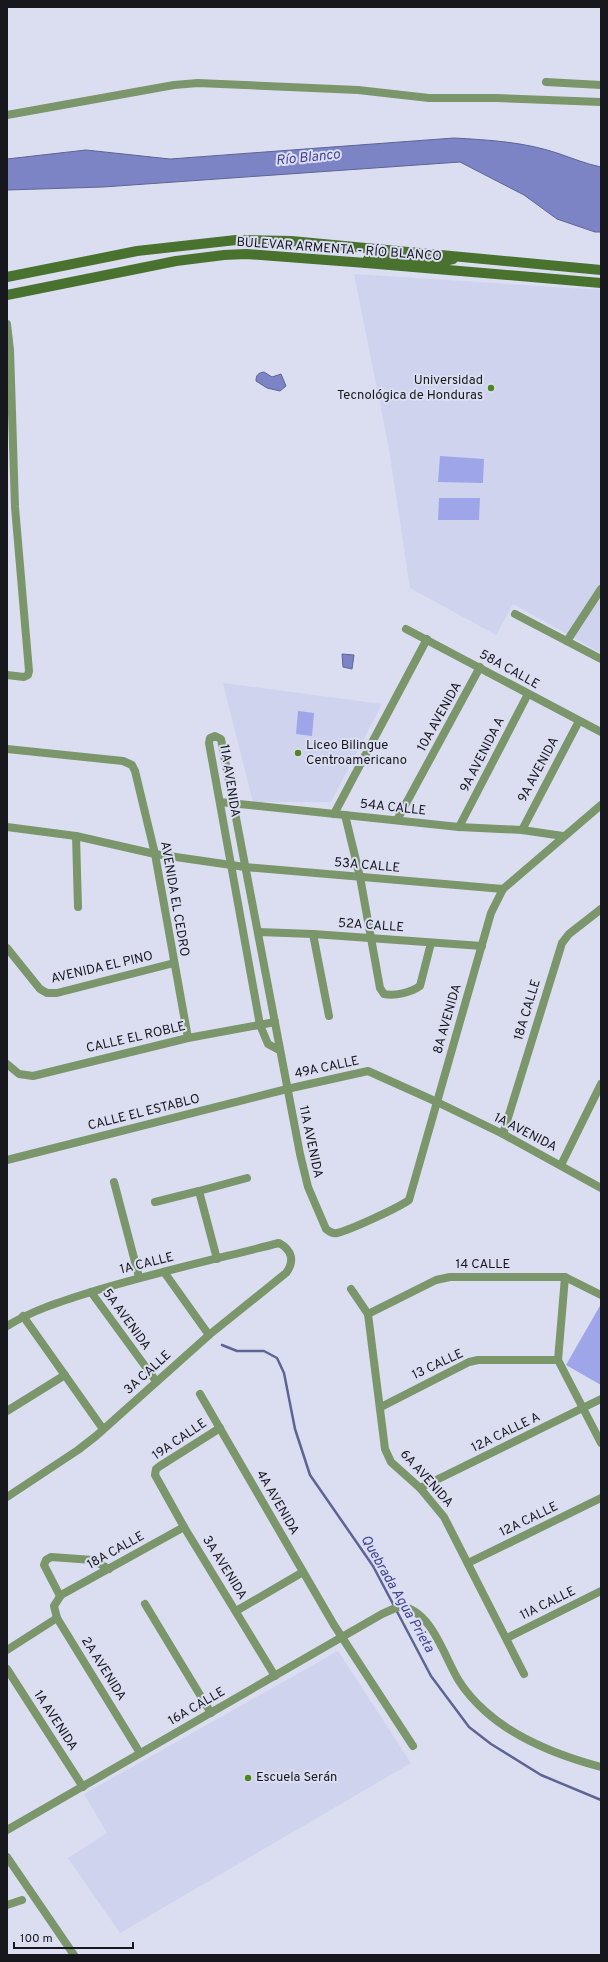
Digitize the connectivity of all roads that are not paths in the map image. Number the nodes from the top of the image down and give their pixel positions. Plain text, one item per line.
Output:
1 (546, 82) dead end
2 (601, 85) edge
3 (601, 102) edge
4 (7, 115) edge
5 (463, 257) junction
6 (366, 263) junction
7 (601, 270) edge
8 (7, 277) edge
9 (601, 283) edge
10 (7, 295) edge
11 (7, 324) edge
12 (8, 350) edge
13 (11, 508) edge
14 (601, 589) edge
15 (515, 614) dead end
16 (406, 629) dead end
17 (427, 639) junction
18 (567, 641) junction
19 (601, 659) edge
20 (480, 667) junction
21 (7, 675) edge
22 (528, 694) junction
23 (578, 721) junction
24 (601, 732) edge
25 (7, 749) edge
26 (220, 802) junction
27 (234, 805) junction
28 (601, 805) edge
29 (334, 814) junction
30 (345, 815) junction
31 (396, 820) junction
32 (459, 826) junction
33 (7, 827) edge
34 (522, 830) junction
35 (76, 836) junction
36 (563, 836) junction
37 (155, 854) junction
38 (230, 864) junction
39 (245, 867) junction
40 (360, 877) junction
41 (503, 889) junction
42 (78, 907) dead end
43 (601, 909) edge
44 (258, 932) junction
45 (313, 934) junction
46 (371, 938) junction
47 (431, 943) junction
48 (482, 946) junction
49 (7, 948) edge
50 (174, 963) junction
51 (329, 1016) dead end
52 (275, 1022) junction
53 (260, 1025) junction
54 (188, 1038) junction
55 (279, 1050) junction
56 (7, 1064) edge
57 (601, 1084) edge
58 (287, 1089) junction
59 (437, 1102) junction
60 (503, 1134) junction
61 (7, 1160) edge
62 (561, 1165) junction
63 (247, 1178) dead end
64 (114, 1182) dead end
65 (601, 1188) edge
66 (199, 1191) junction
67 (155, 1202) dead end
68 (331, 1233) joint
69 (292, 1255) joint
70 (217, 1259) junction
71 (164, 1272) junction
72 (139, 1277) junction
73 (566, 1277) junction
74 (351, 1289) dead end
75 (91, 1292) junction
76 (601, 1295) edge
77 (368, 1314) junction
78 (23, 1316) junction
79 (7, 1326) edge
80 (209, 1335) junction
81 (558, 1360) junction
82 (65, 1375) junction
83 (156, 1381) junction
84 (200, 1394) dead end
85 (601, 1399) edge
86 (381, 1407) junction
87 (584, 1408) junction
88 (7, 1411) edge
89 (220, 1428) junction
90 (103, 1429) junction
91 (601, 1443) edge
92 (155, 1472) joint
93 (420, 1488) junction
94 (7, 1497) edge
95 (601, 1498) edge
96 (184, 1527) junction
97 (468, 1563) junction
98 (109, 1568) junction
99 (303, 1572) junction
100 (601, 1591) edge
101 (60, 1596) junction
102 (145, 1604) dead end
103 (236, 1611) junction
104 (57, 1618) junction
105 (342, 1637) junction
106 (507, 1638) junction
107 (7, 1650) edge
108 (7, 1669) edge
109 (524, 1674) dead end
110 (275, 1676) junction
111 (211, 1713) junction
112 (414, 1746) dead end
113 (140, 1753) junction
114 (601, 1767) edge
115 (83, 1787) junction
116 (7, 1830) edge
117 (7, 1857) edge
118 (22, 1900) dead end
119 (7, 1904) edge
120 (74, 1955) edge

1 - 2 street
3 - 4 street
5 - 6 main road
5 - 7 main road, BULEVAR ARMENTA - RÍO BLANCO
5 - 8 main road, BULEVAR ARMENTA - RÍO BLANCO
6 - 9 main road, BULEVAR ARMENTA - RÍO BLANCO
6 - 10 main road, BULEVAR ARMENTA - RÍO BLANCO
11 - 12 street
12 - 13 street
13 - 21 street
14 - 18 street
15 - 18 street
16 - 17 street, 58A CALLE
17 - 20 street, 58A CALLE
17 - 29 street
18 - 19 street
20 - 22 street, 58A CALLE
20 - 31 street, 10A AVENIDA
22 - 23 street, 58A CALLE
22 - 32 street, 9A AVENIDA A
23 - 24 street, 58A CALLE
23 - 34 street, 9A AVENIDA
25 - 37 street, AVENIDA EL CEDRO
26 - 27 street, 54A CALLE
26 - 27 street, 11A AVENIDA
26 - 38 street, 11A AVENIDA
27 - 29 street, 54A CALLE
27 - 39 street, 11A AVENIDA
28 - 36 street, 8A AVENIDA
29 - 30 street, 54A CALLE
30 - 31 street, 54A CALLE
30 - 40 street
31 - 32 street, 54A CALLE
32 - 34 street, 54A CALLE
33 - 35 street, 53A CALLE
34 - 36 street, 54A CALLE
35 - 37 street, 53A CALLE
35 - 42 street
36 - 41 street, 8A AVENIDA
37 - 38 street, 53A CALLE
37 - 50 street, AVENIDA EL CEDRO
38 - 39 street, 53A CALLE
38 - 53 street, 11A AVENIDA
39 - 40 street, 53A CALLE
39 - 44 street, 11A AVENIDA
40 - 41 street, 53A CALLE
40 - 46 street
41 - 48 street, 8A AVENIDA
43 - 60 street, 18A CALLE
44 - 45 street, 52A CALLE
44 - 52 street, 11A AVENIDA
45 - 46 street, 52A CALLE
45 - 51 street
46 - 47 street, 52A CALLE
46 - 47 street
47 - 48 street, 52A CALLE
48 - 59 street, 8A AVENIDA
49 - 50 street, AVENIDA EL PINO
50 - 54 street, AVENIDA EL CEDRO
52 - 53 street, CALLE EL ROBLE
52 - 55 street, 11A AVENIDA
53 - 54 street, CALLE EL ROBLE
53 - 55 street, 11A AVENIDA
54 - 56 street, CALLE EL ROBLE
55 - 58 street, 11A AVENIDA
57 - 62 street
58 - 59 street, 49A CALLE
58 - 61 street, CALLE EL ESTABLO
58 - 68 street, 11A AVENIDA
59 - 60 street, 1A AVENIDA
59 - 68 street, 8A AVENIDA
60 - 62 street, 1A AVENIDA
62 - 65 street, 1A AVENIDA
63 - 66 street
64 - 72 street
66 - 67 street
66 - 70 street
69 - 70 street, 1A CALLE
69 - 80 street, 3A CALLE
70 - 71 street, 1A CALLE
71 - 72 street, 1A CALLE
71 - 80 street
72 - 75 street, 1A CALLE
73 - 76 street, 14 CALLE
73 - 77 street, 14 CALLE
73 - 81 street
74 - 77 street, 6A AVENIDA
75 - 78 street, 1A CALLE
75 - 83 street, 5A AVENIDA
77 - 86 street, 6A AVENIDA
78 - 79 street, 1A CALLE
78 - 82 street
80 - 83 street, 3A CALLE
81 - 86 street, 13 CALLE
81 - 87 street
82 - 88 street
82 - 90 street
83 - 90 street, 3A CALLE
84 - 89 street, 4A AVENIDA
85 - 87 street, 12A CALLE A
86 - 93 street, 6A AVENIDA
87 - 91 street
87 - 93 street, 12A CALLE A
89 - 92 street, 19A CALLE
89 - 99 street, 4A AVENIDA
90 - 94 street, 3A CALLE
92 - 96 street, 3A AVENIDA
93 - 97 street, 6A AVENIDA
95 - 97 street, 12A CALLE
96 - 98 street, 18A CALLE
96 - 103 street, 3A AVENIDA
97 - 106 street, 6A AVENIDA
98 - 101 street, 18A CALLE
98 - 101 street
99 - 103 street
99 - 105 street, 4A AVENIDA
100 - 106 street, 11A CALLE
101 - 104 street
102 - 111 street
103 - 110 street, 3A AVENIDA
104 - 107 street
104 - 113 street, 2A AVENIDA
105 - 110 street, 16A CALLE
105 - 112 street, 4A AVENIDA
105 - 114 street, 16A CALLE
106 - 109 street, 6A AVENIDA
108 - 115 street, 1A AVENIDA
110 - 111 street, 16A CALLE
111 - 113 street, 16A CALLE
113 - 115 street, 16A CALLE
115 - 116 street, 16A CALLE
117 - 120 street
118 - 119 street

